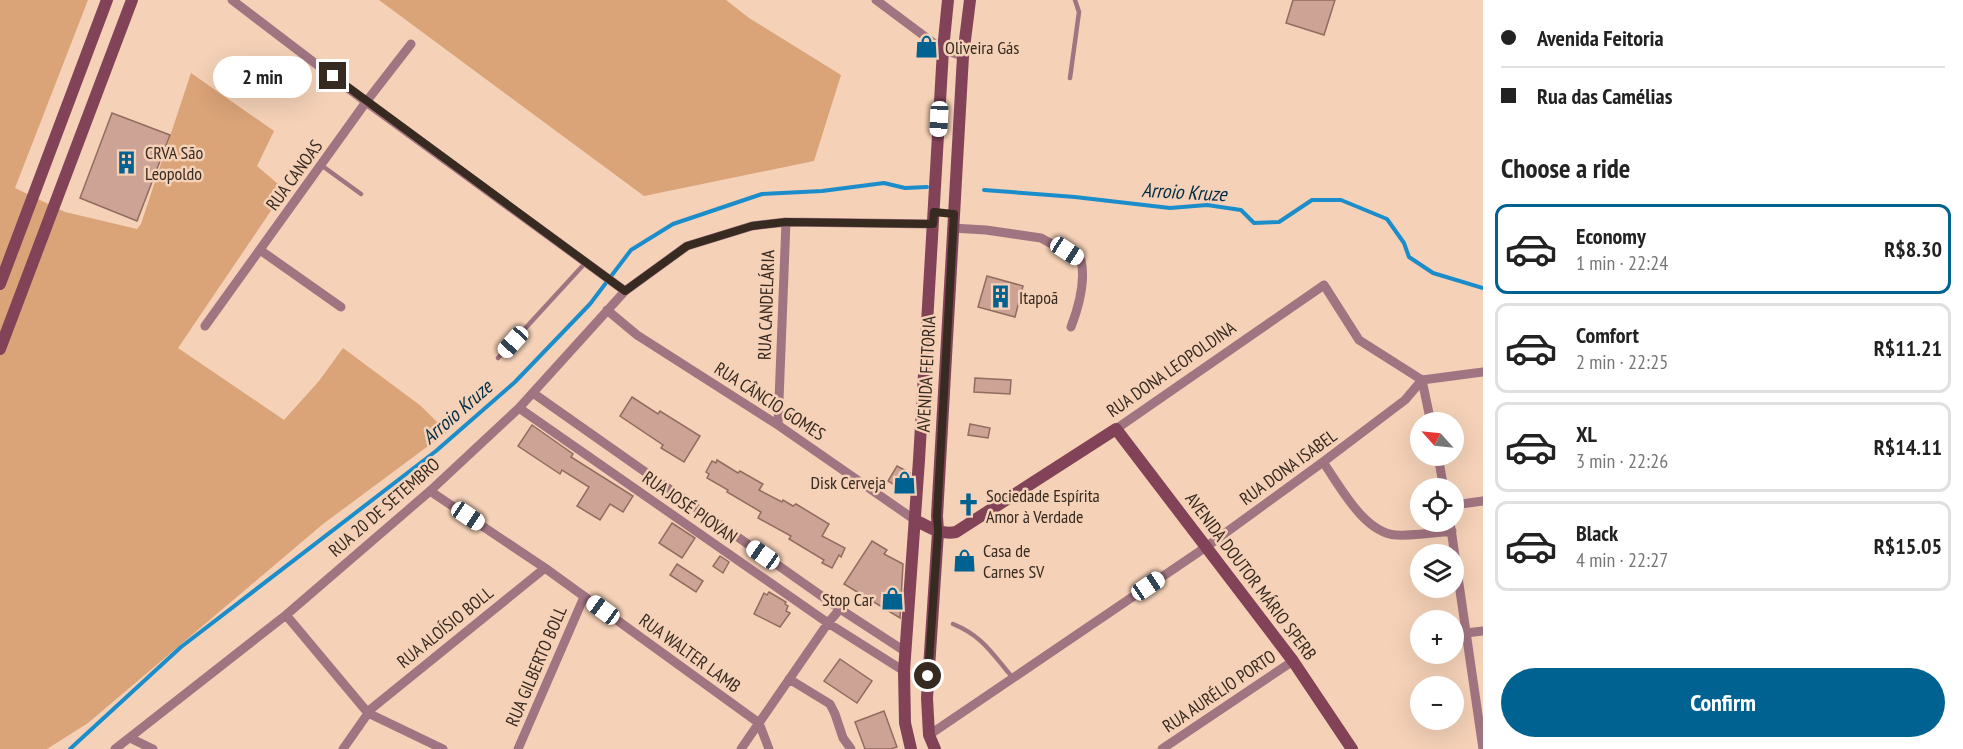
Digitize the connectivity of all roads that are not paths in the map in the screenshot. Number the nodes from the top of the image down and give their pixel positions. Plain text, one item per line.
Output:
1 (107, 0) edge
2 (132, 0) edge
3 (232, 0) edge
4 (876, 0) edge
5 (948, 0) edge
6 (970, 0) edge
7 (1074, 0) edge
8 (411, 44) dead end
9 (942, 50) junction
10 (963, 56) junction
11 (1070, 78) dead end
12 (366, 102) junction
13 (321, 165) junction
14 (362, 194) dead end
15 (954, 214) junction
16 (934, 218) junction
17 (786, 222) junction
18 (952, 228) junction
19 (260, 250) junction
20 (587, 261) junction
21 (0, 284) edge
22 (625, 291) junction
23 (341, 307) dead end
24 (607, 310) junction
25 (205, 326) dead end
26 (1071, 327) dead end
27 (0, 350) edge
28 (498, 358) dead end
29 (1483, 372) edge
30 (1422, 380) junction
31 (533, 393) junction
32 (519, 408) junction
33 (1429, 412) edge
34 (778, 425) junction
35 (1116, 429) junction
36 (1323, 462) junction
37 (430, 491) junction
38 (1483, 501) edge
39 (1464, 504) edge
40 (915, 520) junction
41 (938, 532) junction
42 (1417, 532) edge
43 (1452, 532) edge
44 (1206, 546) junction
45 (544, 568) junction
46 (584, 597) junction
47 (840, 609) junction
48 (286, 615) junction
49 (828, 622) junction
50 (953, 624) dead end
51 (1483, 631) edge
52 (1466, 633) junction
53 (906, 652) junction
54 (1293, 661) junction
55 (904, 671) junction
56 (1013, 678) junction
57 (789, 680) junction
58 (368, 713) junction
59 (759, 723) junction
60 (930, 735) junction
61 (130, 738) junction
62 (115, 749) edge
63 (153, 749) edge
64 (343, 749) edge
65 (442, 749) edge
66 (518, 749) edge
67 (741, 749) edge
68 (769, 749) edge
69 (851, 749) edge
70 (911, 749) edge
71 (935, 749) edge
72 (1162, 749) edge
73 (1352, 749) edge
74 (1483, 749) edge

1 - 21 main road
2 - 27 main road
3 - 12 street
4 - 9 street
5 - 9 main road, AVENIDA FEITORIA
6 - 10 main road, AVENIDA FEITORIA
7 - 11 lane
8 - 12 street, RUA CANOAS
9 - 10 street
9 - 16 main road, AVENIDA FEITORIA
10 - 15 main road, AVENIDA FEITORIA
12 - 13 street, RUA CANOAS
12 - 20 street
13 - 14 lane
13 - 19 street, RUA CANOAS
15 - 16 main road
15 - 18 main road, AVENIDA FEITORIA
16 - 17 street, RUA 20 DE SETEMBRO
16 - 40 main road, AVENIDA FEITORIA
17 - 22 street, RUA 20 DE SETEMBRO
17 - 34 street, RUA CANDELÁRIA
18 - 26 street
18 - 41 main road, AVENIDA FEITORIA
19 - 23 street
19 - 25 street, RUA CANOAS
20 - 22 street
20 - 28 lane
22 - 24 street, RUA 20 DE SETEMBRO
24 - 31 street, RUA 20 DE SETEMBRO
24 - 34 street, RUA CÂNCIO GOMES
29 - 30 street
30 - 33 street
30 - 35 street, RUA DONA LEOPOLDINA
30 - 36 street, RUA DONA ISABEL
31 - 32 street, RUA 20 DE SETEMBRO
31 - 47 street, RUA JOSÉ PIOVAN
32 - 37 street, RUA 20 DE SETEMBRO
32 - 49 street, RUA JOSÉ PIOVAN
34 - 40 street, RUA CÂNCIO GOMES
35 - 41 main road, RUA DONA LEOPOLDINA
35 - 44 main road, AVENIDA DOUTOR MÁRIO SPERB
36 - 42 street
36 - 44 street, RUA DONA ISABEL
37 - 45 street, RUA WALTER LAMB
37 - 48 street, RUA 20 DE SETEMBRO
38 - 39 street
40 - 41 main road
40 - 53 main road, AVENIDA FEITORIA
41 - 60 main road, AVENIDA FEITORIA
43 - 52 street
44 - 54 main road, AVENIDA DOUTOR MÁRIO SPERB
44 - 56 street, RUA DONA ISABEL
45 - 46 street, RUA WALTER LAMB
45 - 58 street, RUA ALOÍSIO BOLL
46 - 59 street, RUA WALTER LAMB
46 - 66 street, RUA GILBERTO BOLL
47 - 49 street
47 - 53 street, RUA JOSÉ PIOVAN
48 - 58 street
48 - 61 street, RUA 20 DE SETEMBRO
49 - 55 street, RUA JOSÉ PIOVAN
49 - 57 street
50 - 56 lane
51 - 52 street
52 - 74 street
53 - 55 main road, AVENIDA FEITORIA
54 - 72 street, RUA AURÉLIO PORTO
54 - 73 main road, AVENIDA DOUTOR MÁRIO SPERB
55 - 70 main road, AVENIDA FEITORIA
56 - 60 street, RUA DONA ISABEL
57 - 59 street
57 - 69 street
58 - 64 street, RUA ALOÍSIO BOLL
58 - 65 street
59 - 67 street
59 - 68 street
60 - 71 main road, AVENIDA FEITORIA
61 - 62 street, RUA 20 DE SETEMBRO
61 - 63 street

